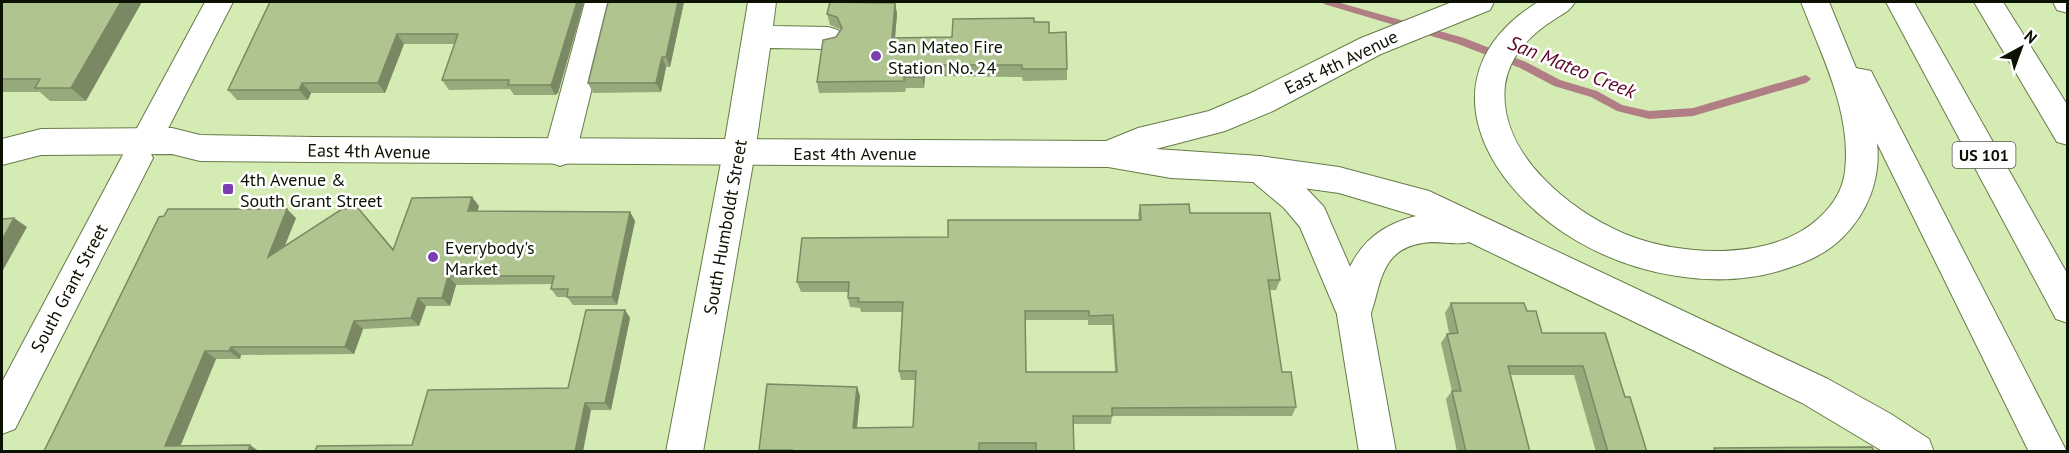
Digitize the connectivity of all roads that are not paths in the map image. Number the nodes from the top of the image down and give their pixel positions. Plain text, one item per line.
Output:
1 (219, 2) edge
2 (599, 2) edge
3 (762, 2) edge
4 (1561, 2) edge
5 (1815, 2) edge
6 (1823, 2) edge
7 (1900, 2) edge
8 (1988, 2) edge
9 (1467, 6) edge
10 (755, 48) junction
11 (826, 48) edge
12 (2067, 133) edge
13 (141, 150) junction
14 (2, 152) edge
15 (739, 152) junction
16 (560, 153) junction
17 (1108, 154) junction
18 (1260, 169) junction
19 (1495, 237) junction
20 (2067, 308) edge
21 (1354, 315) junction
22 (2, 417) edge
23 (684, 452) edge
24 (1378, 452) edge
25 (1916, 452) edge
26 (2049, 452) edge

1 - 13 main road, South Grant Street
2 - 16 main road
3 - 10 main road, South Humboldt Street
4 - 5 main road
6 - 26 main road
7 - 20 main road, US 101
8 - 12 main road
9 - 17 main road, East 4th Avenue
10 - 11 main road
10 - 15 main road, South Humboldt Street
13 - 14 main road, East 4th Avenue
13 - 16 main road, East 4th Avenue
13 - 22 main road, South Grant Street
15 - 16 main road, East 4th Avenue
15 - 17 main road, East 4th Avenue
15 - 23 main road, South Humboldt Street
17 - 18 main road
18 - 19 main road
18 - 21 main road
19 - 21 main road
19 - 25 main road
21 - 24 main road

